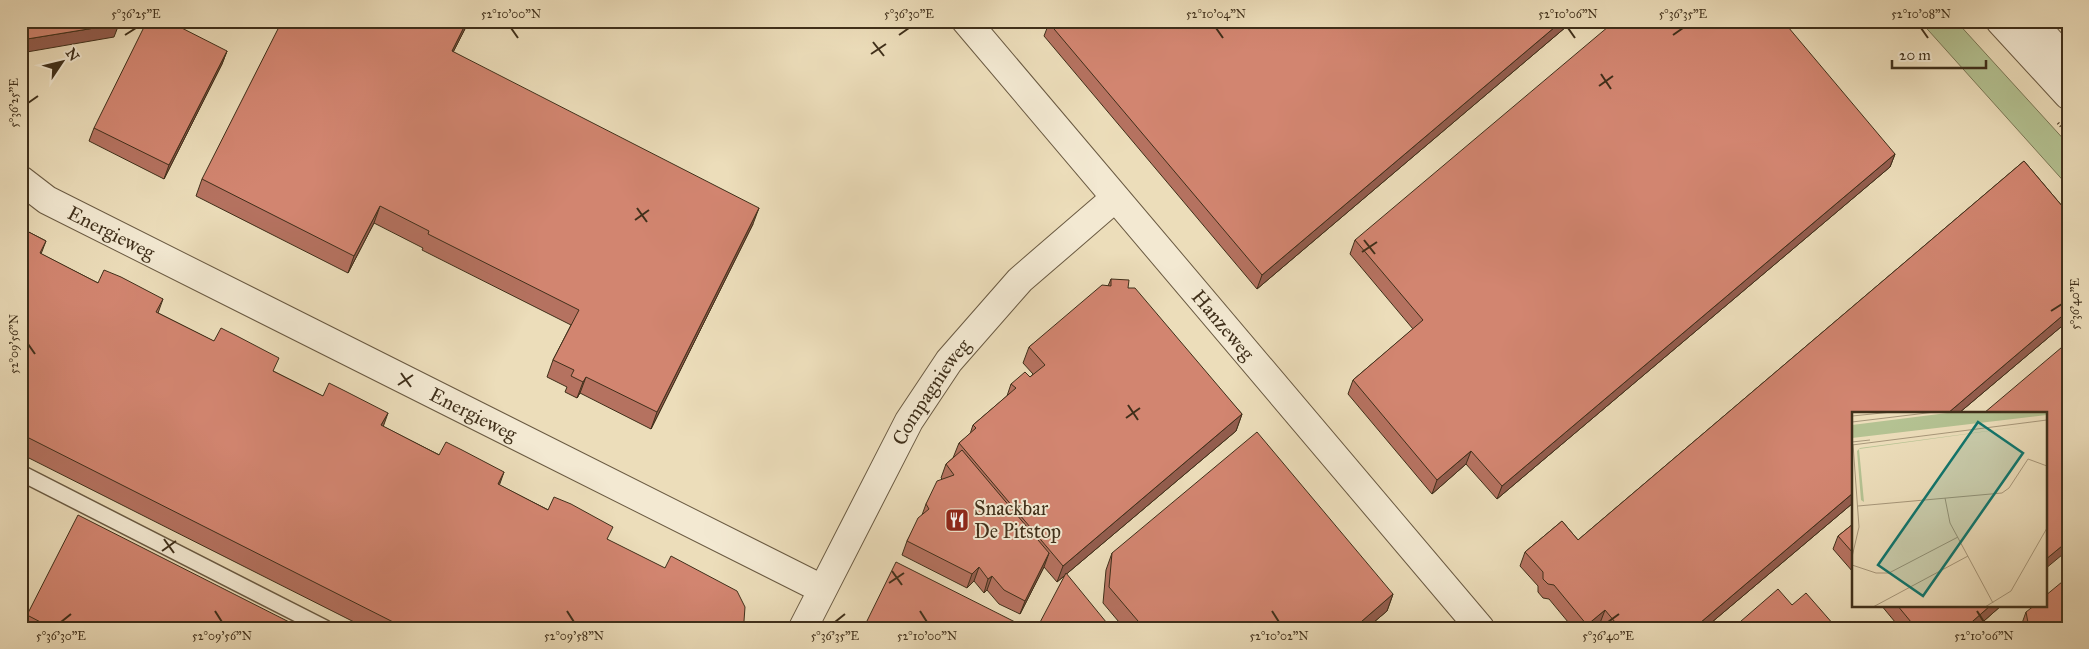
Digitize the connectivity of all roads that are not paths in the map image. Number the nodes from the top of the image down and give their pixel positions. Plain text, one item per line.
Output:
1 (966, 21) edge
2 (2000, 21) edge
3 (2031, 21) edge
4 (2068, 62) edge
5 (2068, 95) edge
6 (21, 180) edge
7 (1115, 198) junction
8 (21, 473) edge
9 (822, 589) junction
10 (325, 628) edge
11 (803, 628) edge
12 (1480, 628) edge

1 - 7 street, Hanzeweg
2 - 5 street
3 - 4 street
6 - 9 street, Energieweg
7 - 9 street, Compagnieweg
7 - 12 street, Hanzeweg
8 - 10 lane
9 - 11 street, Compagnieweg

